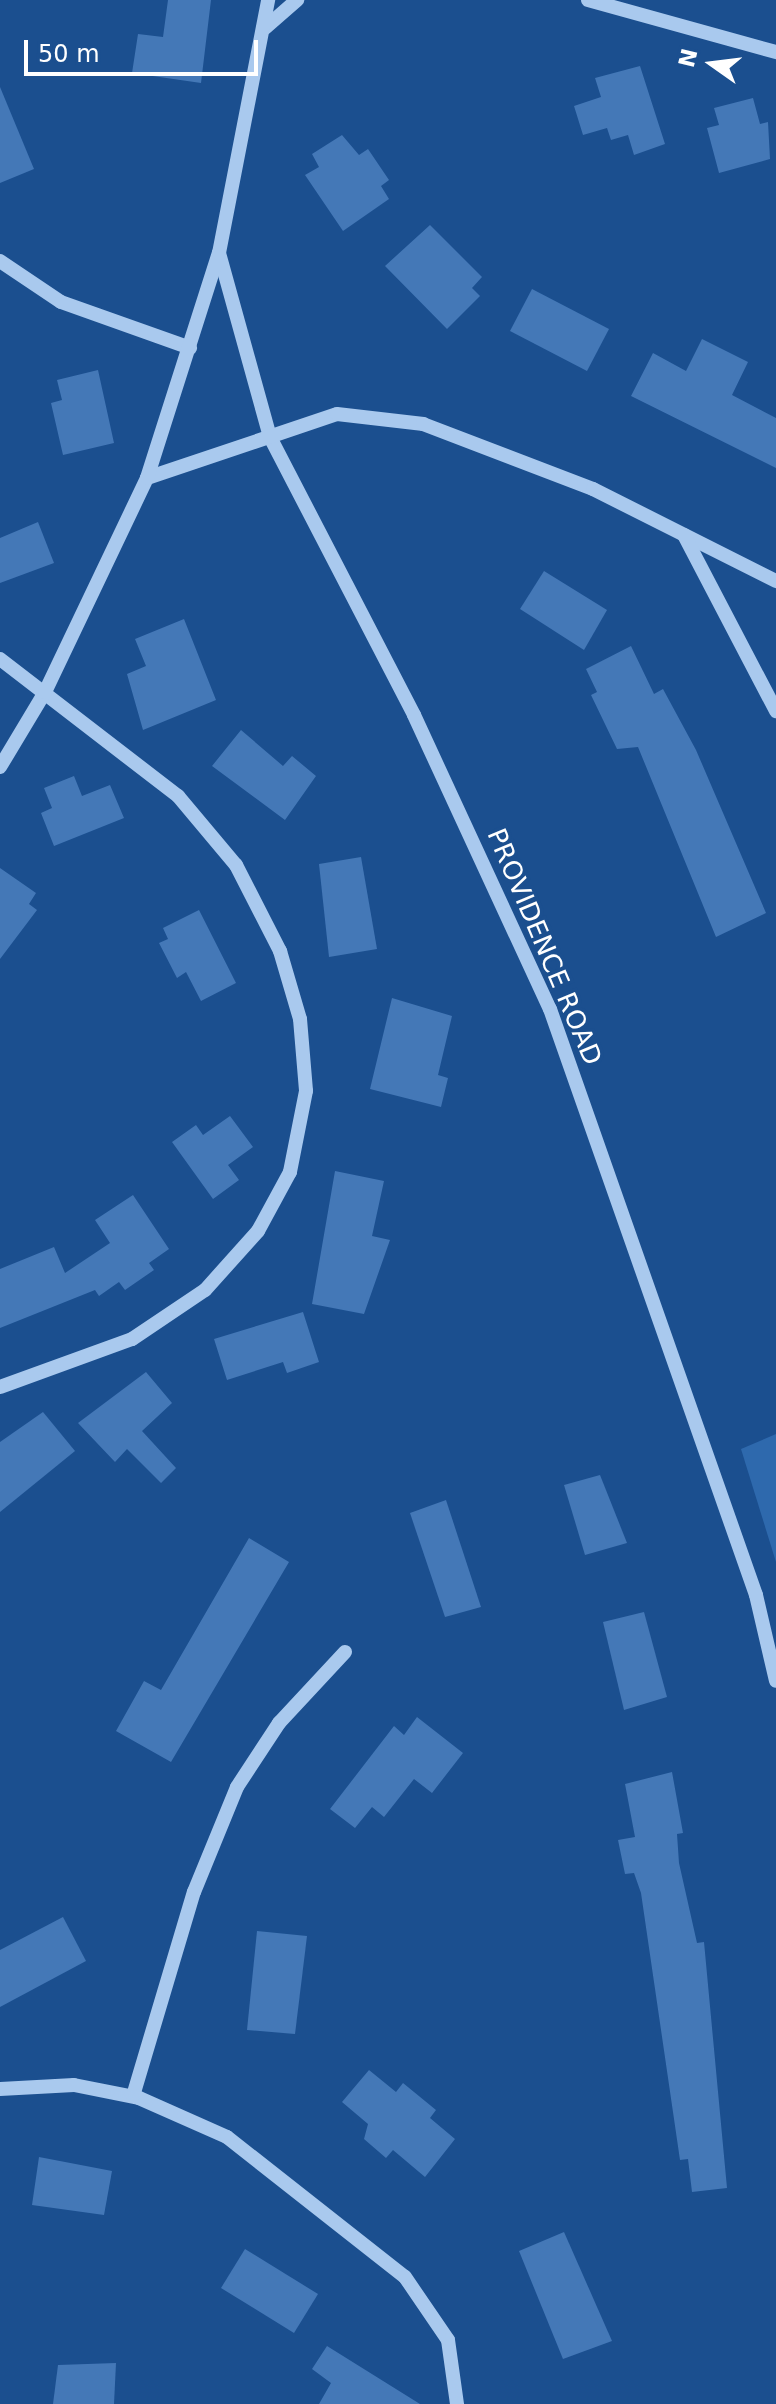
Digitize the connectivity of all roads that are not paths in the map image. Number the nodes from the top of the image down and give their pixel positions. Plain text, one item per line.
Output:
1 (268, 0) edge
2 (297, 0) edge
3 (588, 0) edge
4 (265, 28) junction
5 (776, 52) edge
6 (219, 253) junction
7 (0, 261) edge
8 (190, 348) junction
9 (270, 437) junction
10 (147, 478) junction
11 (684, 535) junction
12 (776, 581) edge
13 (0, 659) edge
14 (45, 692) junction
15 (776, 711) edge
16 (0, 767) edge
17 (0, 1387) edge
18 (345, 1652) dead end
19 (776, 1681) edge
20 (0, 2089) edge
21 (133, 2096) junction
22 (457, 2404) edge

1 - 4 street
2 - 4 street
3 - 5 street
4 - 6 street
6 - 8 street
6 - 9 street, PROVIDENCE ROAD
7 - 8 street
8 - 10 street
9 - 10 street
9 - 11 street
9 - 19 street, PROVIDENCE ROAD
10 - 14 street
11 - 12 street
11 - 15 street
13 - 14 street
14 - 16 street
14 - 17 street
18 - 21 street
20 - 21 street
21 - 22 street

